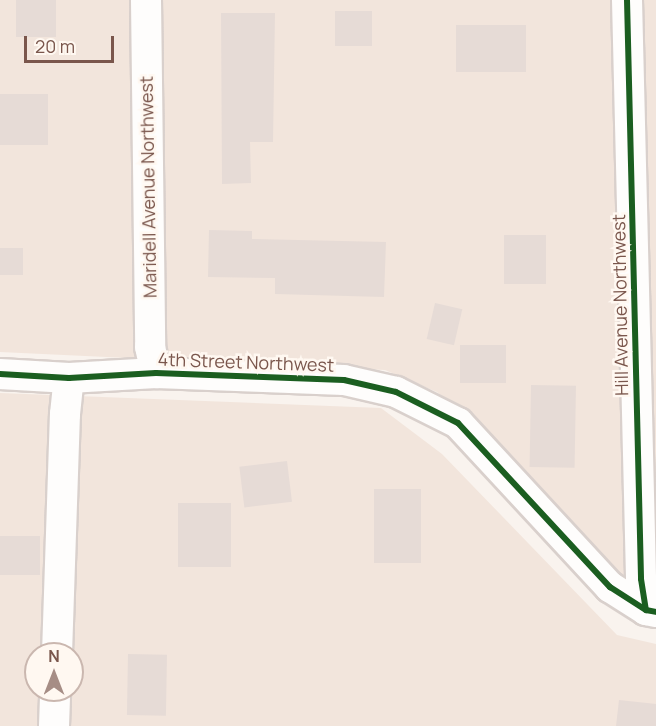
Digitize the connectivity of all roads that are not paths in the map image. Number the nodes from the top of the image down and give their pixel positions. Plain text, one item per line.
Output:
1 (146, 0) edge
2 (627, 0) edge
3 (156, 373) junction
4 (0, 374) edge
5 (69, 378) junction
6 (651, 611) edge
7 (57, 642) edge
8 (55, 702) edge
9 (54, 726) edge

1 - 3 street, Maridell Avenue Northwest
2 - 6 street, Hill Avenue Northwest
3 - 5 street, 4th Street Northwest
3 - 6 street, 4th Street Northwest
4 - 5 street, 4th Street Northwest
5 - 7 street
8 - 9 street

